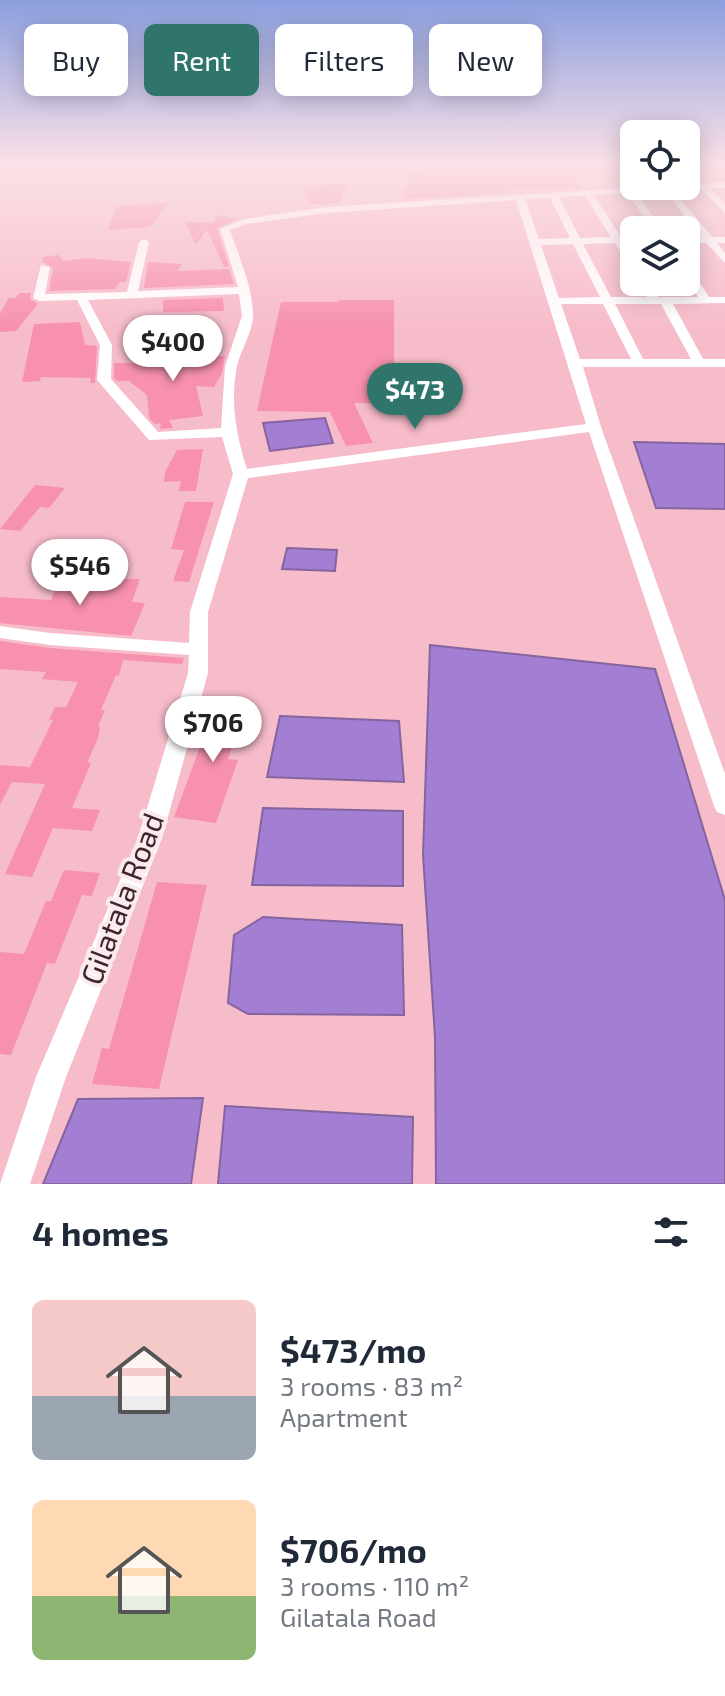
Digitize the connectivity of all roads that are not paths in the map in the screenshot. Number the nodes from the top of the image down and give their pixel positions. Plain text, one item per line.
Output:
1 (253, 218) edge
2 (527, 218) edge
3 (564, 218) edge
4 (602, 218) edge
5 (691, 218) edge
6 (619, 240) joint
7 (700, 240) edge
8 (708, 240) junction
9 (725, 240) edge
10 (574, 241) junction
11 (144, 242) dead end
12 (535, 242) junction
13 (725, 260) edge
14 (45, 267) dead end
15 (700, 284) edge
16 (244, 290) junction
17 (132, 295) junction
18 (656, 296) edge
19 (81, 297) junction
20 (660, 300) junction
21 (715, 300) edge
22 (556, 301) junction
23 (609, 301) junction
24 (725, 318) edge
25 (575, 363) junction
26 (639, 363) junction
27 (699, 363) junction
28 (725, 363) edge
29 (594, 427) junction
30 (228, 432) junction
31 (241, 474) junction
32 (0, 632) edge
33 (198, 650) junction
34 (725, 806) edge
35 (14, 1184) edge

1 - 16 street
2 - 12 street
3 - 10 street
4 - 6 street
5 - 8 street
6 - 10 street
7 - 8 street
8 - 9 street
8 - 13 street
10 - 12 street
10 - 23 street
11 - 17 street
12 - 22 street
14 - 19 street
15 - 21 street
16 - 17 street
16 - 30 street
17 - 19 street
18 - 20 street
19 - 30 street
20 - 21 street
20 - 23 street
20 - 27 street
21 - 24 street
22 - 23 street
22 - 25 street
23 - 26 street
25 - 26 street
25 - 29 street
26 - 27 street
27 - 28 street
29 - 31 street
29 - 34 street
30 - 31 street
31 - 33 street, Gilatala Road
32 - 33 street
33 - 35 street, Gilatala Road

